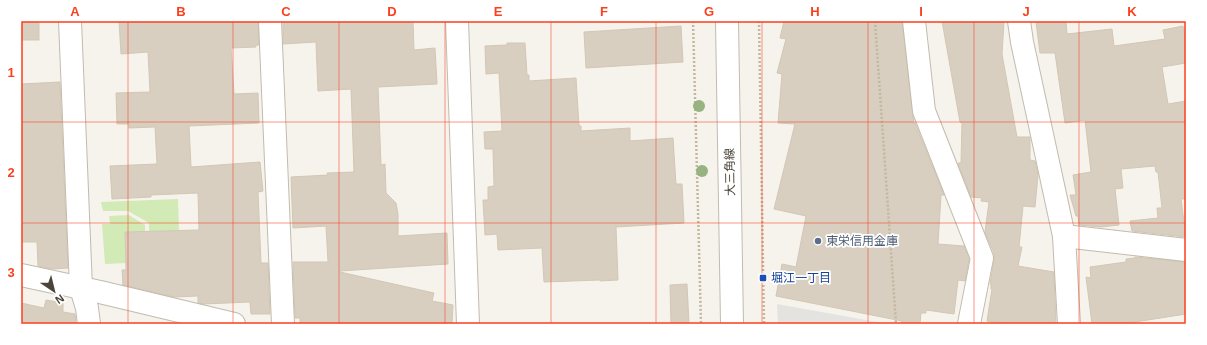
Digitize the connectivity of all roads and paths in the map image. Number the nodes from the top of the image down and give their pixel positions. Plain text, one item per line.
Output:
1 (70, 21) edge
2 (270, 21) edge
3 (457, 21) edge
4 (693, 21) edge
5 (727, 21) edge
6 (759, 21) edge
7 (875, 21) edge
8 (914, 21) edge
9 (1019, 21) edge
10 (1064, 236) junction
11 (1186, 250) edge
12 (21, 275) edge
13 (81, 288) junction
14 (89, 324) edge
15 (234, 324) edge
16 (283, 324) edge
17 (468, 324) edge
18 (701, 324) edge
19 (732, 324) edge
20 (764, 324) edge
21 (896, 324) edge
22 (969, 324) edge
23 (1069, 324) edge

1 - 13 street
2 - 16 street
3 - 17 street
4 - 18 path
5 - 19 street, 大三角線
6 - 20 path
7 - 21 path
8 - 22 street
9 - 10 street
10 - 11 street
10 - 23 street
12 - 13 street
13 - 14 street
13 - 15 street

